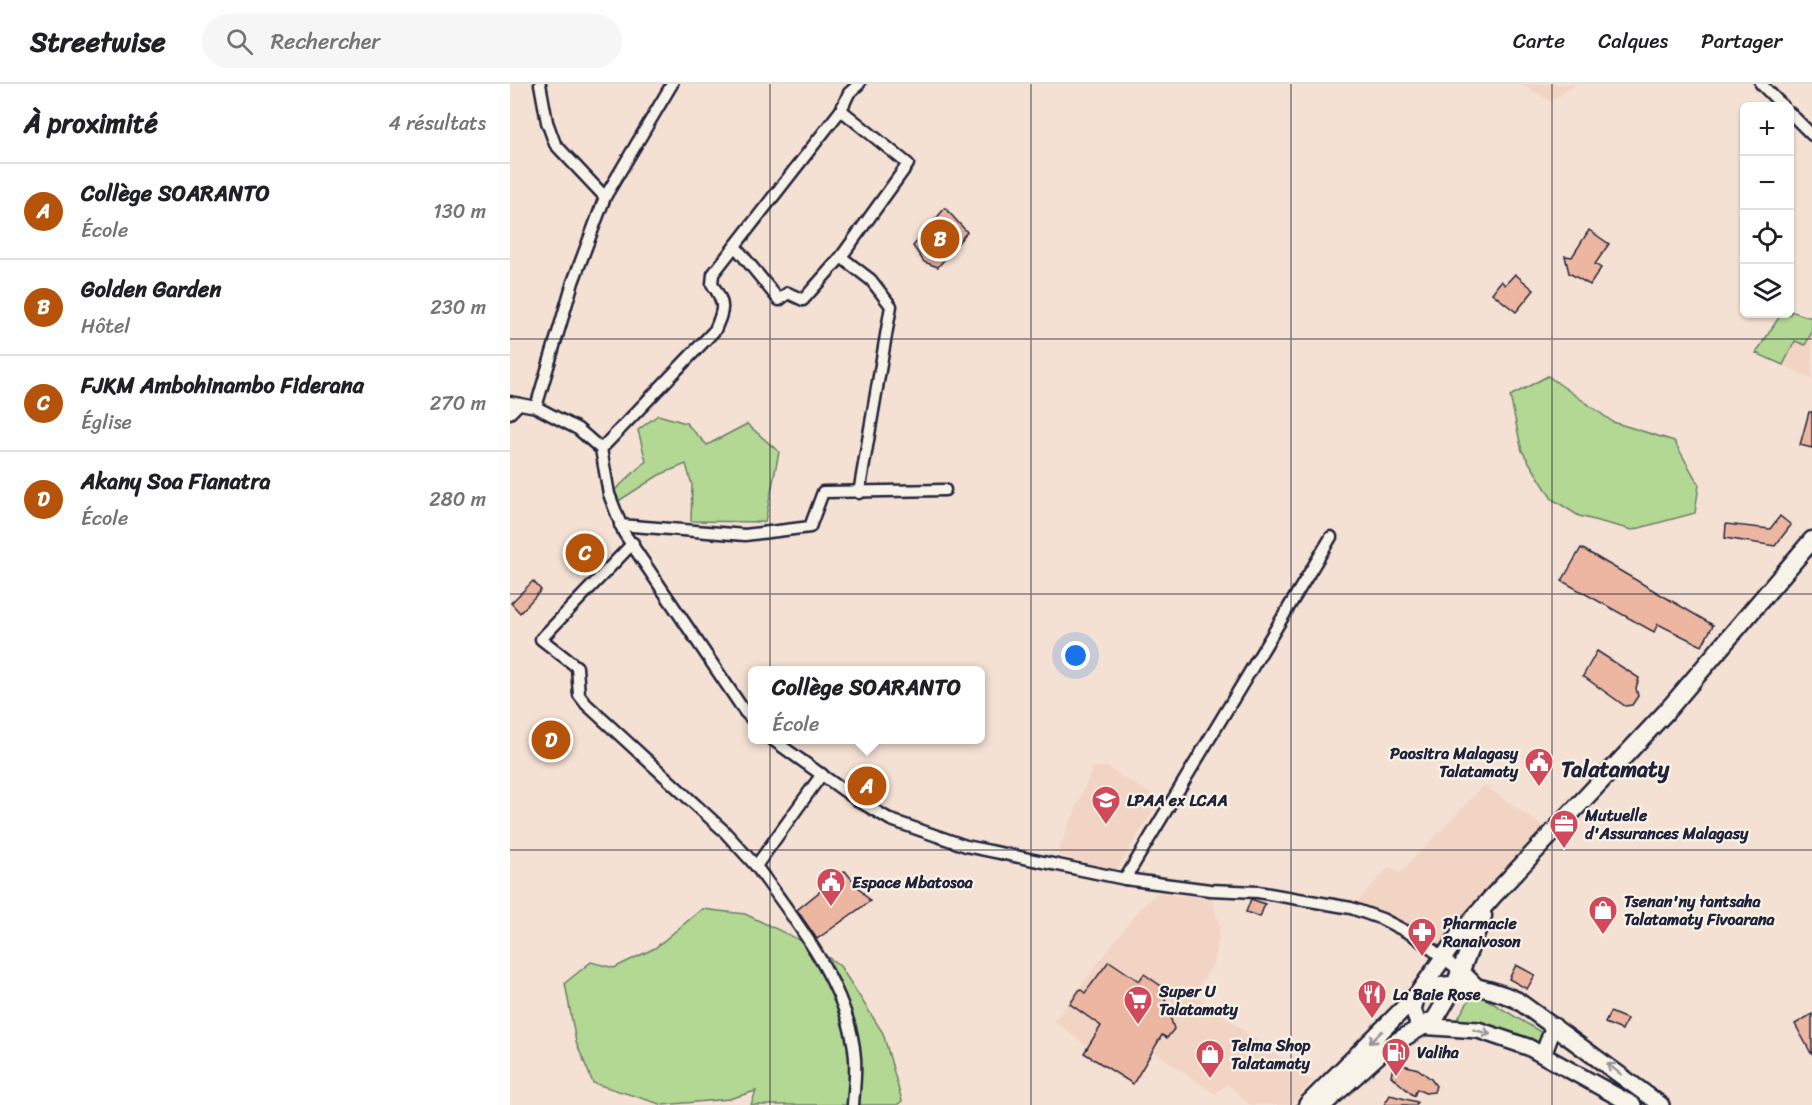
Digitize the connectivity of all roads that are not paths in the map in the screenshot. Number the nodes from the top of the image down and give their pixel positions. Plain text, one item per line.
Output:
1 (540, 84) edge
2 (672, 84) edge
3 (859, 84) edge
4 (1761, 84) edge
5 (1779, 102) edge
6 (841, 110) junction
7 (1794, 117) edge
8 (1812, 135) edge
9 (605, 197) junction
10 (735, 246) junction
11 (841, 257) junction
12 (514, 403) edge
13 (536, 407) junction
14 (510, 414) edge
15 (601, 449) junction
16 (945, 490) dead end
17 (859, 493) junction
18 (620, 525) junction
19 (1331, 537) dead end
20 (1812, 540) edge
21 (633, 543) junction
22 (748, 713) edge
23 (779, 744) edge
24 (822, 774) junction
25 (756, 866) junction
26 (1125, 879) junction
27 (1493, 896) junction
28 (1442, 957) junction
29 (1456, 978) junction
30 (1475, 986) joint
31 (1417, 995) junction
32 (1554, 1026) junction
33 (1424, 1028) junction
34 (1544, 1055) junction
35 (853, 1105) edge
36 (1307, 1105) edge
37 (1323, 1105) edge
38 (1633, 1105) edge
39 (1661, 1105) edge

1 - 9 street
2 - 9 street
3 - 6 street
4 - 5 street
6 - 10 street
6 - 11 street
7 - 8 street
9 - 13 street
10 - 11 street
10 - 15 street
11 - 17 street
12 - 13 street
12 - 14 street
13 - 15 street
15 - 18 street
16 - 17 street
17 - 18 street
18 - 21 street
19 - 26 street
20 - 27 main road
21 - 22 street
21 - 25 street
23 - 24 street
24 - 25 street
24 - 26 street
25 - 35 street
26 - 28 street
27 - 28 main road
27 - 29 main road
28 - 29 street
28 - 31 main road
29 - 30 main road
29 - 31 main road
29 - 33 main road
30 - 32 main road
31 - 33 main road
31 -> 36 main road
32 - 34 main road
39 -> 32 main road
33 -> 34 main road
33 - 37 main road
34 - 38 main road

